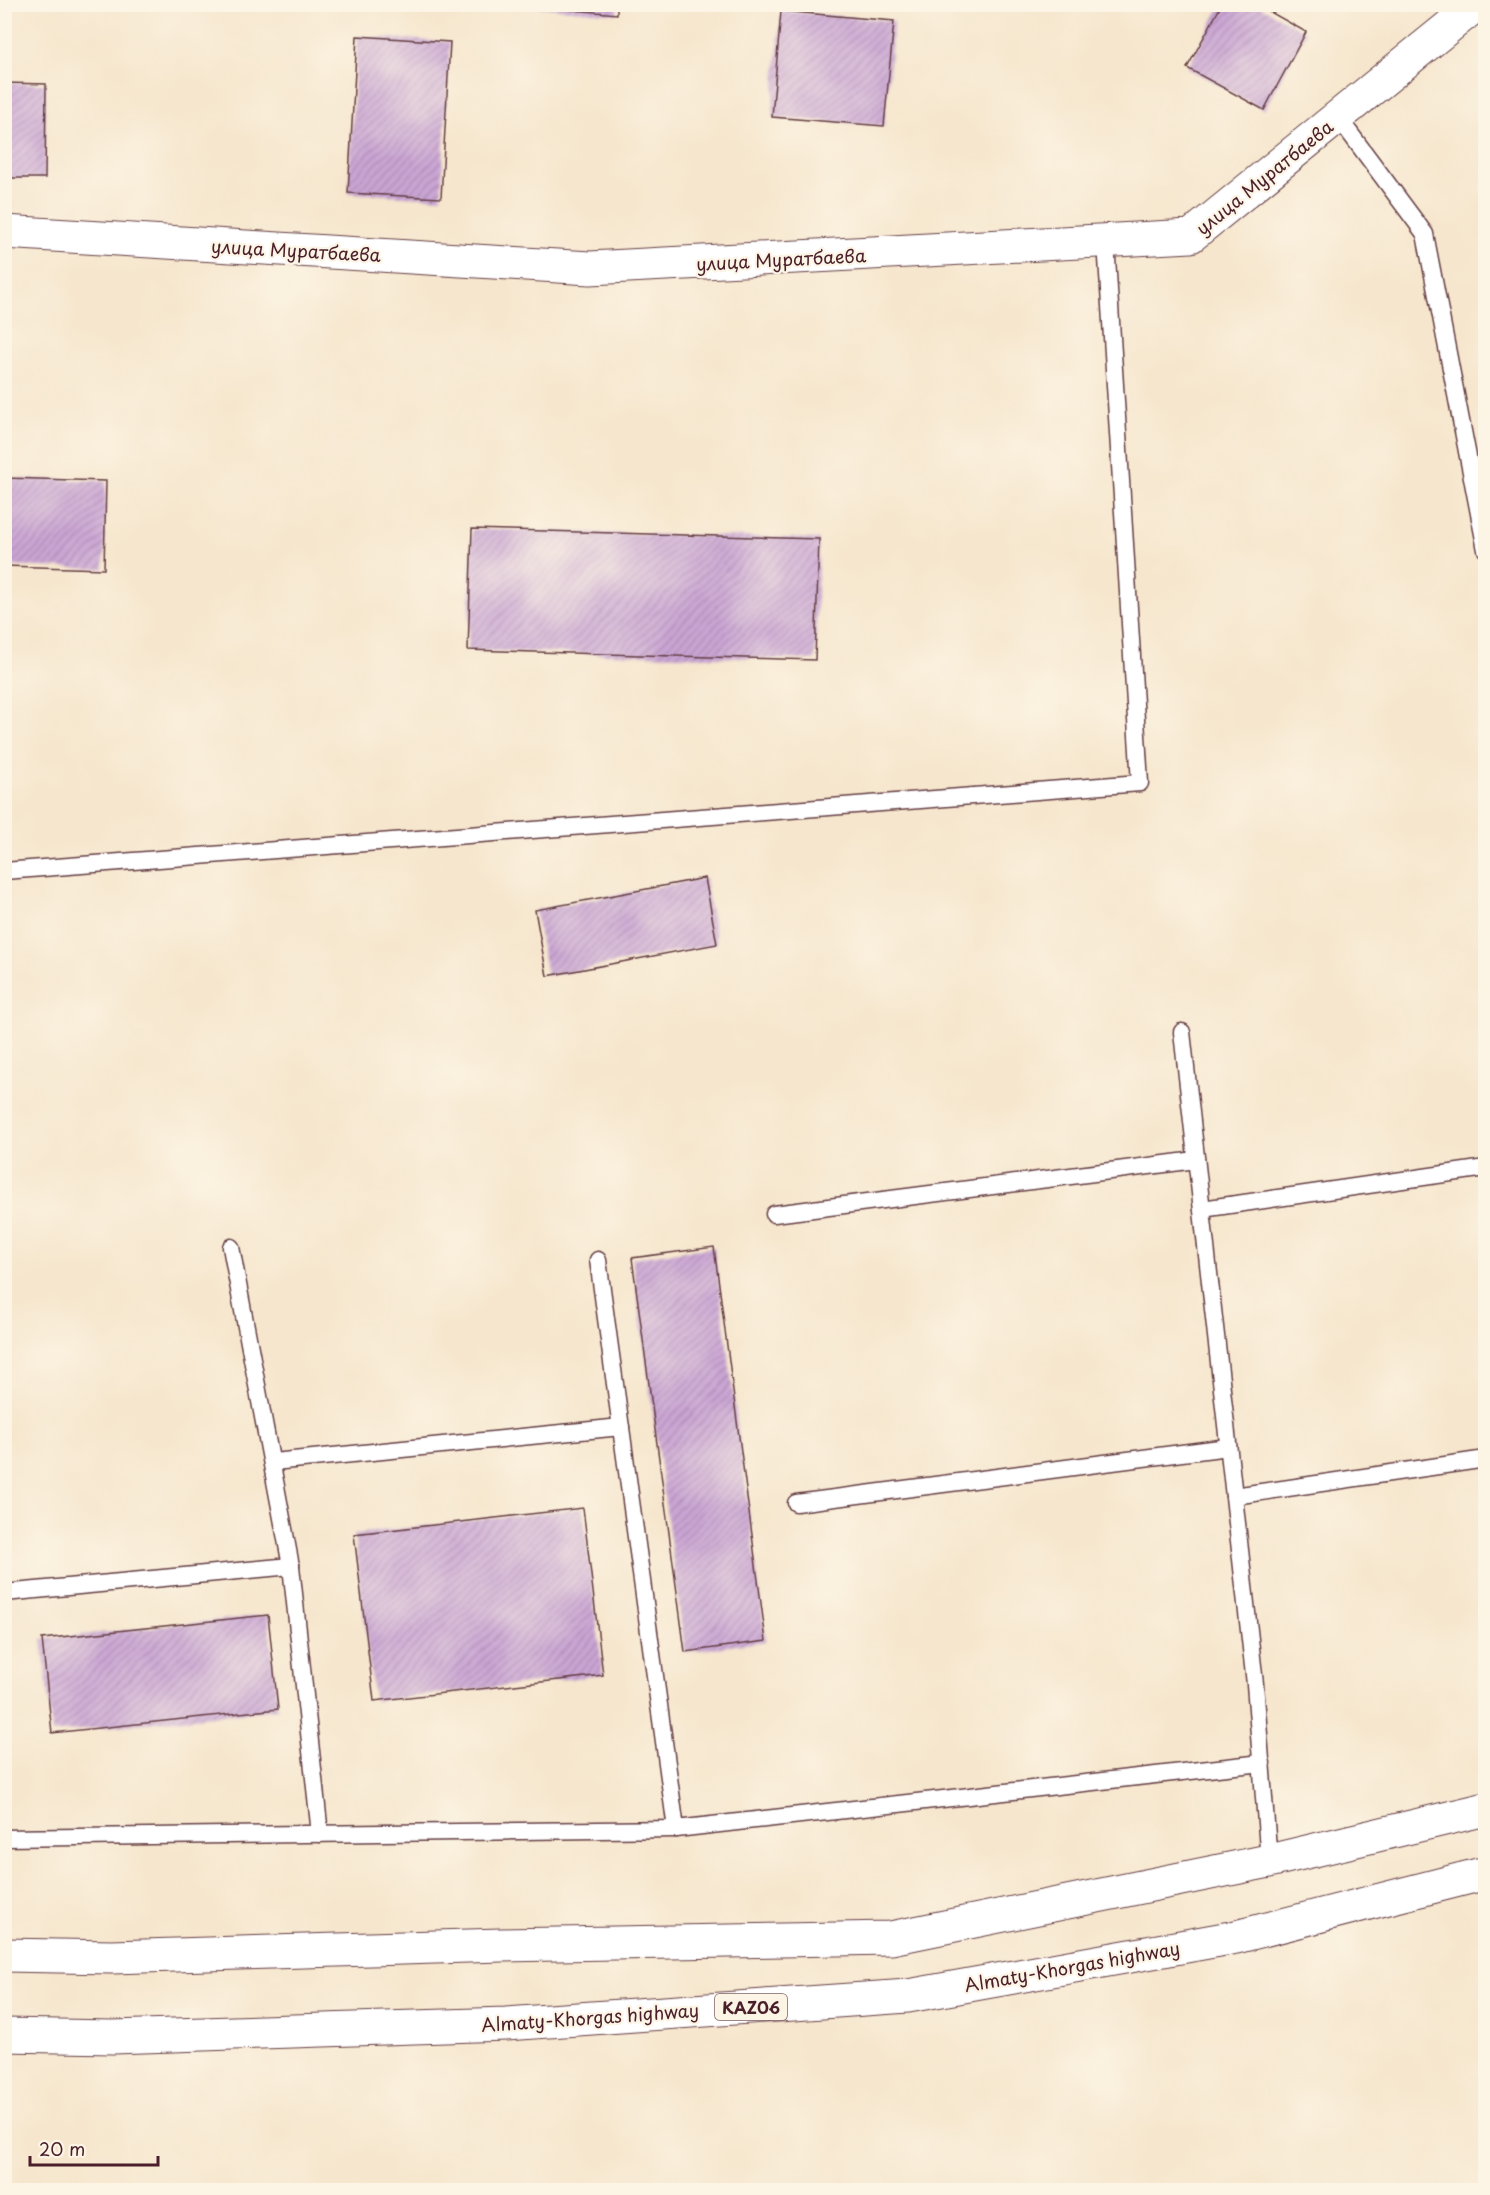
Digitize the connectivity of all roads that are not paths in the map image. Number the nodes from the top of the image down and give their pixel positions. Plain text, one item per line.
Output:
1 (1477, 4) edge
2 (1338, 117) junction
3 (4, 232) edge
4 (1106, 242) junction
5 (1485, 550) edge
6 (4, 871) edge
7 (1182, 1032) dead end
8 (1196, 1160) junction
9 (1485, 1168) edge
10 (1202, 1209) junction
11 (774, 1214) dead end
12 (231, 1246) dead end
13 (598, 1260) dead end
14 (621, 1427) junction
15 (1228, 1447) junction
16 (1485, 1459) edge
17 (273, 1462) junction
18 (1234, 1496) junction
19 (796, 1503) dead end
20 (291, 1566) junction
21 (4, 1593) edge
22 (1262, 1763) junction
23 (1485, 1809) edge
24 (676, 1829) junction
25 (320, 1834) junction
26 (4, 1838) edge
27 (1269, 1861) junction
28 (1485, 1873) edge
29 (4, 1955) edge
30 (4, 2035) edge

1 - 2 main road, улица Муратбаева
2 - 4 main road, улица Муратбаева
2 - 5 lane
3 - 4 main road, улица Муратбаева
4 - 6 lane
7 - 8 lane
8 - 10 lane
8 - 11 lane
9 - 10 lane
10 - 15 lane
12 - 17 lane
13 - 14 lane
14 - 17 lane
14 - 24 lane
15 - 18 lane
15 - 19 lane
16 - 18 lane
17 - 20 lane
18 - 22 lane
20 - 21 lane
20 - 25 lane
22 - 24 lane
22 - 27 lane
23 - 27 main road
24 - 25 lane
25 - 26 lane
27 - 29 main road
28 - 30 main road, Almaty-Khorgas highway / KAZ06

